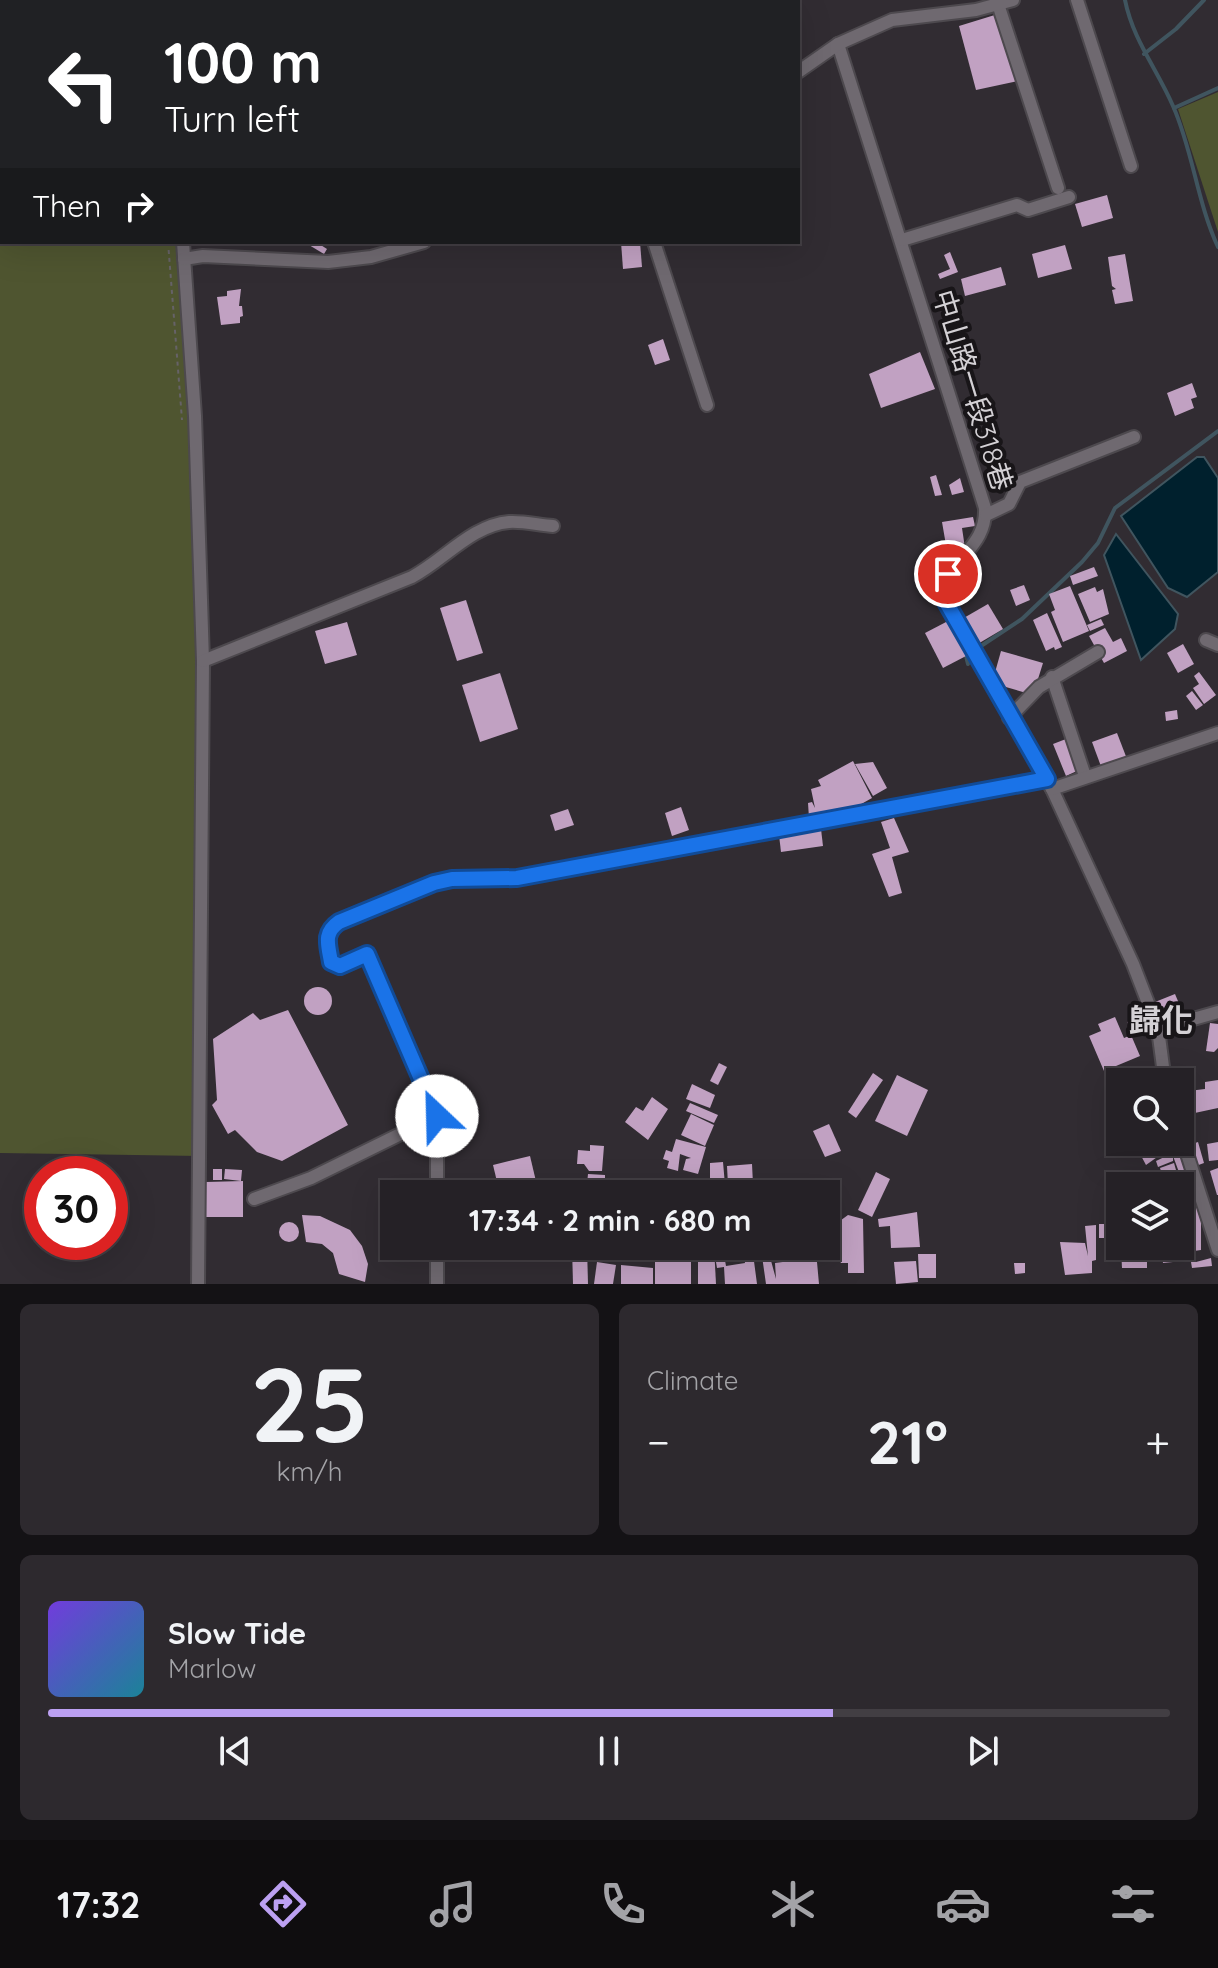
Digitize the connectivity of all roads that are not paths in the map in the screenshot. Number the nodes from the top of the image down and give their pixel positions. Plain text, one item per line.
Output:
1 (1013, 0) edge
2 (1077, 0) edge
3 (998, 4) junction
4 (838, 44) junction
5 (800, 71) edge
6 (1131, 166) dead end
7 (1058, 188) dead end
8 (1069, 197) dead end
9 (902, 240) junction
10 (183, 244) edge
11 (417, 244) edge
12 (655, 244) edge
13 (184, 259) junction
14 (707, 405) dead end
15 (1134, 437) dead end
16 (986, 515) junction
17 (553, 526) dead end
18 (1098, 652) dead end
19 (203, 661) junction
20 (1052, 677) junction
21 (1009, 718) junction
22 (1218, 733) edge
23 (1085, 776) junction
24 (1050, 784) junction
25 (1218, 1012) edge
26 (1158, 1029) junction
27 (1163, 1068) edge
28 (437, 1116) junction
29 (1188, 1156) edge
30 (437, 1180) edge
31 (254, 1199) dead end
32 (1218, 1250) edge
33 (437, 1260) edge
34 (198, 1284) edge
35 (437, 1284) edge

1 - 3 street
2 - 6 street
3 - 4 street
3 - 7 street
4 - 5 street
4 - 9 street, 中山路一段318巷
8 - 9 street
9 - 16 street, 中山路一段318巷
10 - 13 street
11 - 13 street
12 - 14 street
13 - 19 street
15 - 16 street
16 - 21 street, 中山路一段318巷
17 - 19 street
18 - 20 street
19 - 34 street
20 - 21 street
20 - 23 street
21 - 24 street, 中山路一段318巷
22 - 23 street
23 - 24 street
24 - 26 street, 中山路一段318巷
24 - 28 street
25 - 26 street
26 - 27 street, 中山路一段318巷
28 - 30 street
28 - 31 street
29 - 32 street
33 - 35 street

